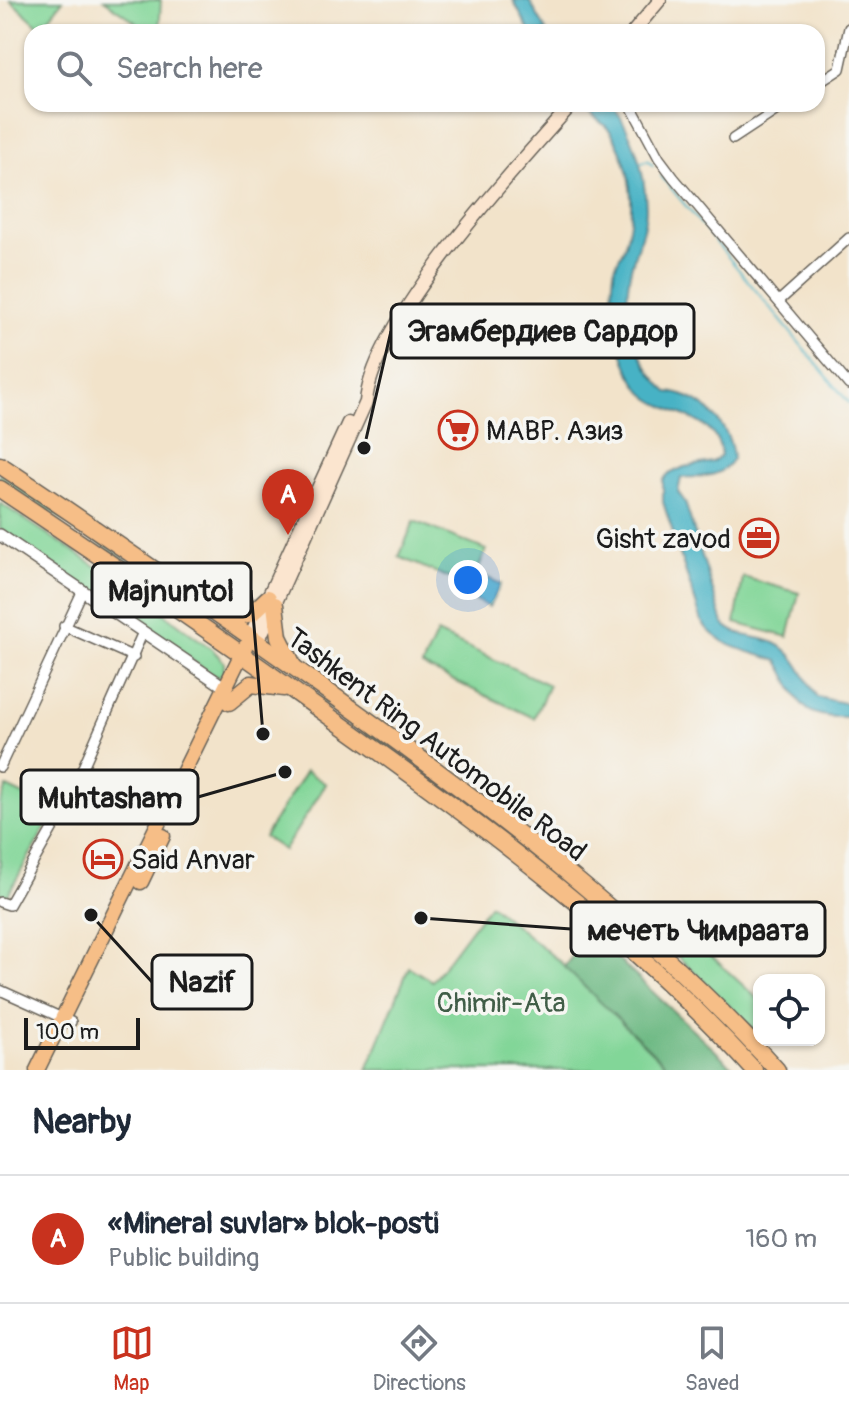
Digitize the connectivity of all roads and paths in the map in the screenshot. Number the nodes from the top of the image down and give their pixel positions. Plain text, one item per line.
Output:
1 (660, 0) edge
2 (640, 24) edge
3 (849, 28) edge
4 (825, 79) edge
5 (565, 112) edge
6 (634, 112) edge
7 (774, 112) edge
8 (733, 139) dead end
9 (849, 238) edge
10 (779, 301) junction
11 (849, 385) edge
12 (0, 465) edge
13 (0, 489) edge
14 (0, 535) edge
15 (83, 590) junction
16 (271, 602) junction
17 (227, 619) junction
18 (64, 626) junction
19 (143, 632) junction
20 (254, 639) junction
21 (246, 656) junction
22 (134, 657) junction
23 (294, 668) junction
24 (296, 691) junction
25 (227, 695) junction
26 (0, 767) edge
27 (0, 902) edge
28 (0, 990) edge
29 (67, 1020) junction
30 (771, 1068) edge
31 (37, 1070) edge
32 (48, 1070) edge
33 (754, 1070) edge

1 - 2 main road
3 - 4 street
5 - 16 main road
6 - 10 street
7 - 8 street
9 - 10 street
10 - 11 street
12 - 17 highway, Tashkent Ring Automobile Road
13 - 21 highway, Tashkent Ring Automobile Road
14 - 15 street
15 - 18 street
15 - 19 street
16 - 17 highway
16 - 20 main road
16 - 23 highway
17 - 20 highway, Tashkent Ring Automobile Road
18 - 22 street
18 - 26 street
19 - 22 street
19 - 25 street
20 - 21 main road
20 - 23 highway, Tashkent Ring Automobile Road
21 - 24 highway, Tashkent Ring Automobile Road
21 - 25 main road
22 - 27 street
23 - 30 highway, Tashkent Ring Automobile Road
24 - 25 highway
24 - 33 highway, Tashkent Ring Automobile Road
25 - 29 main road
28 - 29 street
29 - 31 main road
29 - 32 main road

